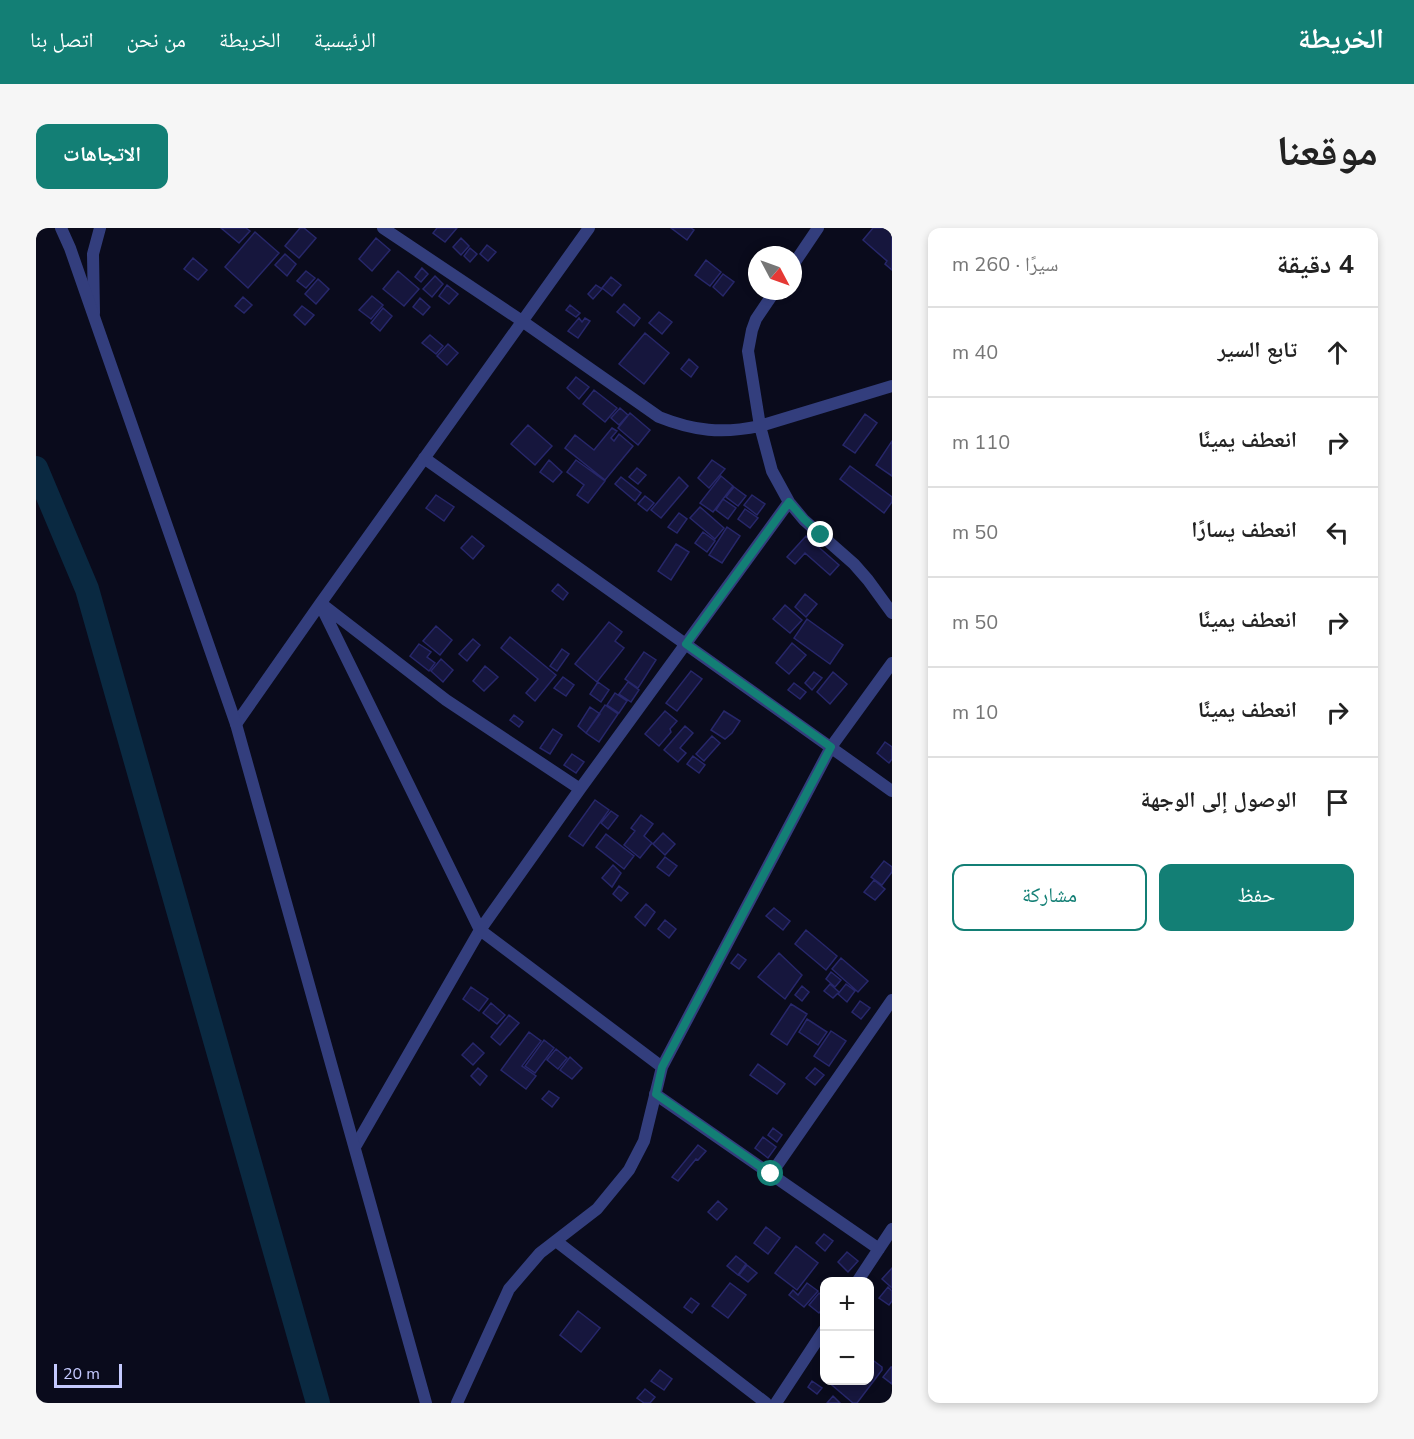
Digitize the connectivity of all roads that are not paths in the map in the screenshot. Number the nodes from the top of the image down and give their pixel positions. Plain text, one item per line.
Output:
1 (61, 228) edge
2 (100, 228) edge
3 (383, 228) edge
4 (589, 228) edge
5 (818, 228) edge
6 (802, 252) edge
7 (769, 300) edge
8 (94, 318) junction
9 (522, 321) junction
10 (892, 386) edge
11 (760, 426) junction
12 (424, 458) junction
13 (789, 502) junction
14 (321, 604) junction
15 (892, 613) edge
16 (686, 644) junction
17 (892, 663) edge
18 (236, 724) junction
19 (831, 747) junction
20 (580, 789) junction
21 (892, 791) edge
22 (480, 930) junction
23 (890, 1007) edge
24 (662, 1067) junction
25 (656, 1094) junction
26 (355, 1147) junction
27 (771, 1174) junction
28 (892, 1229) edge
29 (556, 1241) junction
30 (879, 1250) junction
31 (860, 1277) edge
32 (824, 1331) edge
33 (426, 1403) edge
34 (457, 1403) edge
35 (766, 1403) edge
36 (776, 1403) edge

1 - 8 street
2 - 8 street
3 - 9 street
4 - 9 street
5 - 6 street
7 - 11 street
8 - 18 street
9 - 11 street
9 - 12 street
10 - 11 street
11 - 13 street
12 - 14 street
12 - 16 street
13 - 15 street
13 - 16 street
14 - 18 street
14 - 20 street
14 - 22 street
16 - 19 street
16 - 20 street
17 - 19 street
18 - 26 street
19 - 21 street
19 - 24 street
20 - 22 street
22 - 24 street
22 - 26 street
23 - 27 street
24 - 25 street
25 - 27 street
25 - 29 street
26 - 33 street
27 - 30 street
28 - 30 street
29 - 34 street
29 - 35 street
30 - 31 street
32 - 36 street

